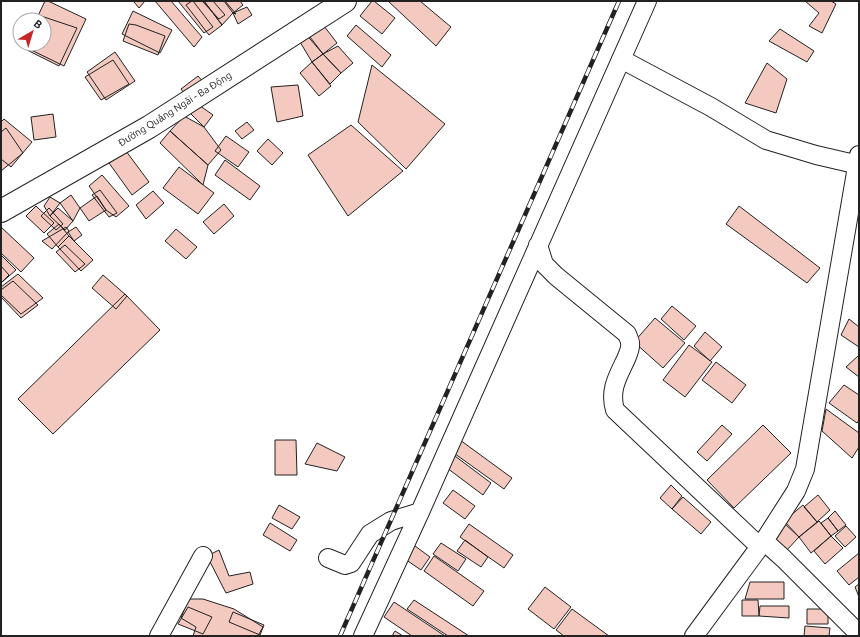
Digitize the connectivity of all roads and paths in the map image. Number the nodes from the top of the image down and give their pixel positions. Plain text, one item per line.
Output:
1 (647, 1) edge
2 (335, 3) edge
3 (621, 59) junction
4 (858, 161) edge
5 (1, 211) edge
6 (538, 245) junction
7 (420, 512) junction
8 (762, 544) junction
9 (203, 556) dead end
10 (328, 558) dead end
11 (859, 634) edge
12 (159, 636) edge
13 (363, 636) edge
14 (694, 636) edge

1 - 3 street
2 - 5 main road, Đường Quảng Ngãi - Ba Động
3 - 4 street
3 - 6 street
4 - 8 street
6 - 7 street
6 - 8 street
7 - 10 street
7 - 13 street
8 - 11 street
8 - 14 street
9 - 12 street

